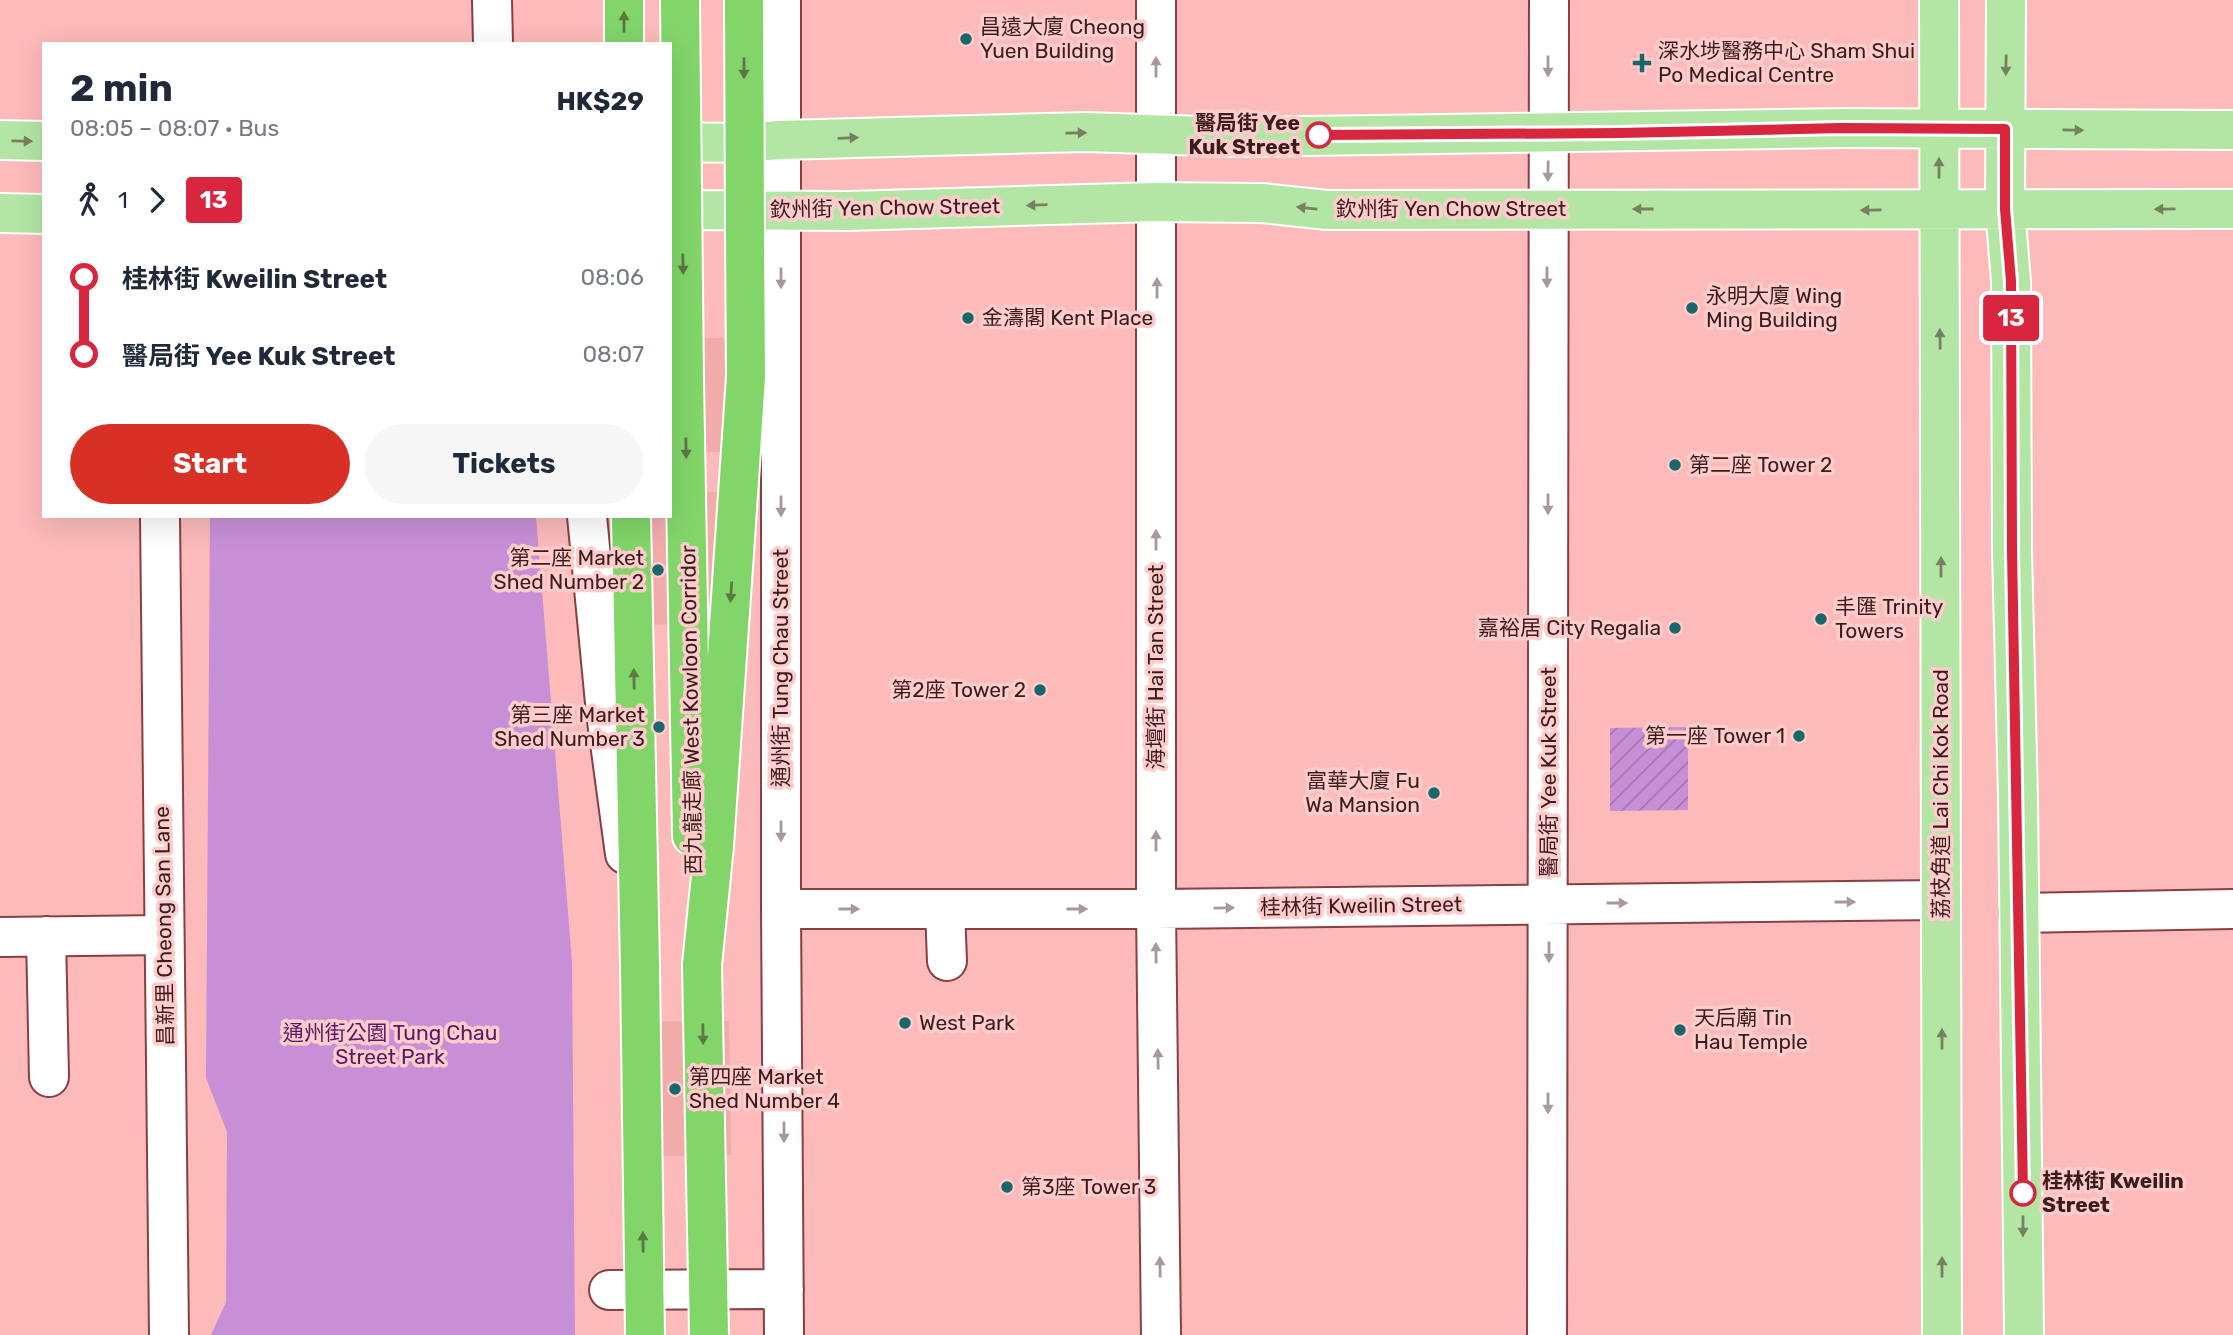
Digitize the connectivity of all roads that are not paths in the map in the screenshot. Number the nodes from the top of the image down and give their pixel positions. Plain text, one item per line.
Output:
1 (492, 0) edge
2 (624, 0) edge
3 (680, 0) edge
4 (744, 0) edge
5 (781, 0) edge
6 (1156, 0) edge
7 (1549, 0) edge
8 (1939, 0) edge
9 (2006, 0) edge
10 (493, 42) edge
11 (624, 42) edge
12 (1939, 128) junction
13 (2005, 129) junction
14 (2233, 130) edge
15 (1156, 133) junction
16 (1549, 133) junction
17 (0, 140) edge
18 (780, 140) junction
19 (42, 141) edge
20 (672, 142) edge
21 (1154, 202) junction
22 (1939, 208) junction
23 (1547, 209) junction
24 (2005, 209) junction
25 (2233, 209) edge
26 (672, 210) edge
27 (782, 210) junction
28 (0, 213) edge
29 (42, 214) edge
30 (160, 518) edge
31 (587, 518) edge
32 (631, 518) edge
33 (1940, 900) junction
34 (1549, 904) junction
35 (781, 909) junction
36 (946, 909) junction
37 (1156, 909) junction
38 (2233, 909) edge
39 (2019, 913) junction
40 (164, 935) junction
41 (46, 936) junction
42 (0, 937) edge
43 (947, 961) dead end
44 (702, 965) junction
45 (640, 967) junction
46 (49, 1077) dead end
47 (784, 1289) junction
48 (609, 1290) dead end
49 (169, 1335) edge
50 (645, 1335) edge
51 (709, 1335) edge
52 (784, 1335) edge
53 (1161, 1335) edge
54 (1547, 1335) edge
55 (1942, 1335) edge
56 (2024, 1335) edge

1 - 10 street
11 -> 2 highway
3 -> 44 highway, 西九龍走廊 West Kowloon Corridor, bridge
4 -> 44 highway, bridge
5 - 18 street, 通州街 Tung Chau Street
15 -> 6 street, 海壇街 Hai Tan Street
7 -> 16 street, 醫局街 Yee Kuk Street
8 - 12 main road, 荔枝角道 Lai Chi Kok Road
9 -> 13 main road
12 - 13 main road
12 - 16 main road
22 -> 12 main road, 荔枝角道 Lai Chi Kok Road
13 -> 14 main road
13 - 24 main road
15 - 16 main road
18 -> 15 main road
15 - 21 street, 海壇街 Hai Tan Street
16 -> 23 street, 醫局街 Yee Kuk Street
17 -> 19 main road
18 - 20 main road
18 - 27 street, 通州街 Tung Chau Street
23 -> 21 main road, 欽州街 Yen Chow Street
21 -> 27 main road, 欽州街 Yen Chow Street
37 -> 21 street, 海壇街 Hai Tan Street
22 -> 23 main road, 欽州街 Yen Chow Street
22 - 24 main road, 欽州街 Yen Chow Street
33 -> 22 main road, 荔枝角道 Lai Chi Kok Road
23 -> 34 street, 醫局街 Yee Kuk Street
25 -> 24 main road, 欽州街 Yen Chow Street
24 - 39 main road
26 - 27 main road, 欽州街 Yen Chow Street
27 -> 35 street, 通州街 Tung Chau Street
28 - 29 main road
30 - 40 street, 昌新里 Cheong San Lane
31 - 45 street
45 -> 32 highway
34 -> 33 street, 桂林街 Kweilin Street
55 -> 33 main road, 荔枝角道 Lai Chi Kok Road
37 -> 34 street, 桂林街 Kweilin Street
34 -> 54 street, 醫局街 Yee Kuk Street
35 -> 36 street, 桂林街 Kweilin Street
35 -> 47 street, 通州街 Tung Chau Street
36 -> 37 street, 桂林街 Kweilin Street
36 - 43 street
53 -> 37 street, 海壇街 Hai Tan Street
38 - 39 street
39 -> 56 main road
40 - 41 street
40 - 49 street, 昌新里 Cheong San Lane
41 - 42 street
41 - 46 street
44 -> 51 highway, 西九龍走廊 West Kowloon Corridor, bridge
50 -> 45 highway, bridge
47 - 48 street
47 - 52 street, 通州街 Tung Chau Street

